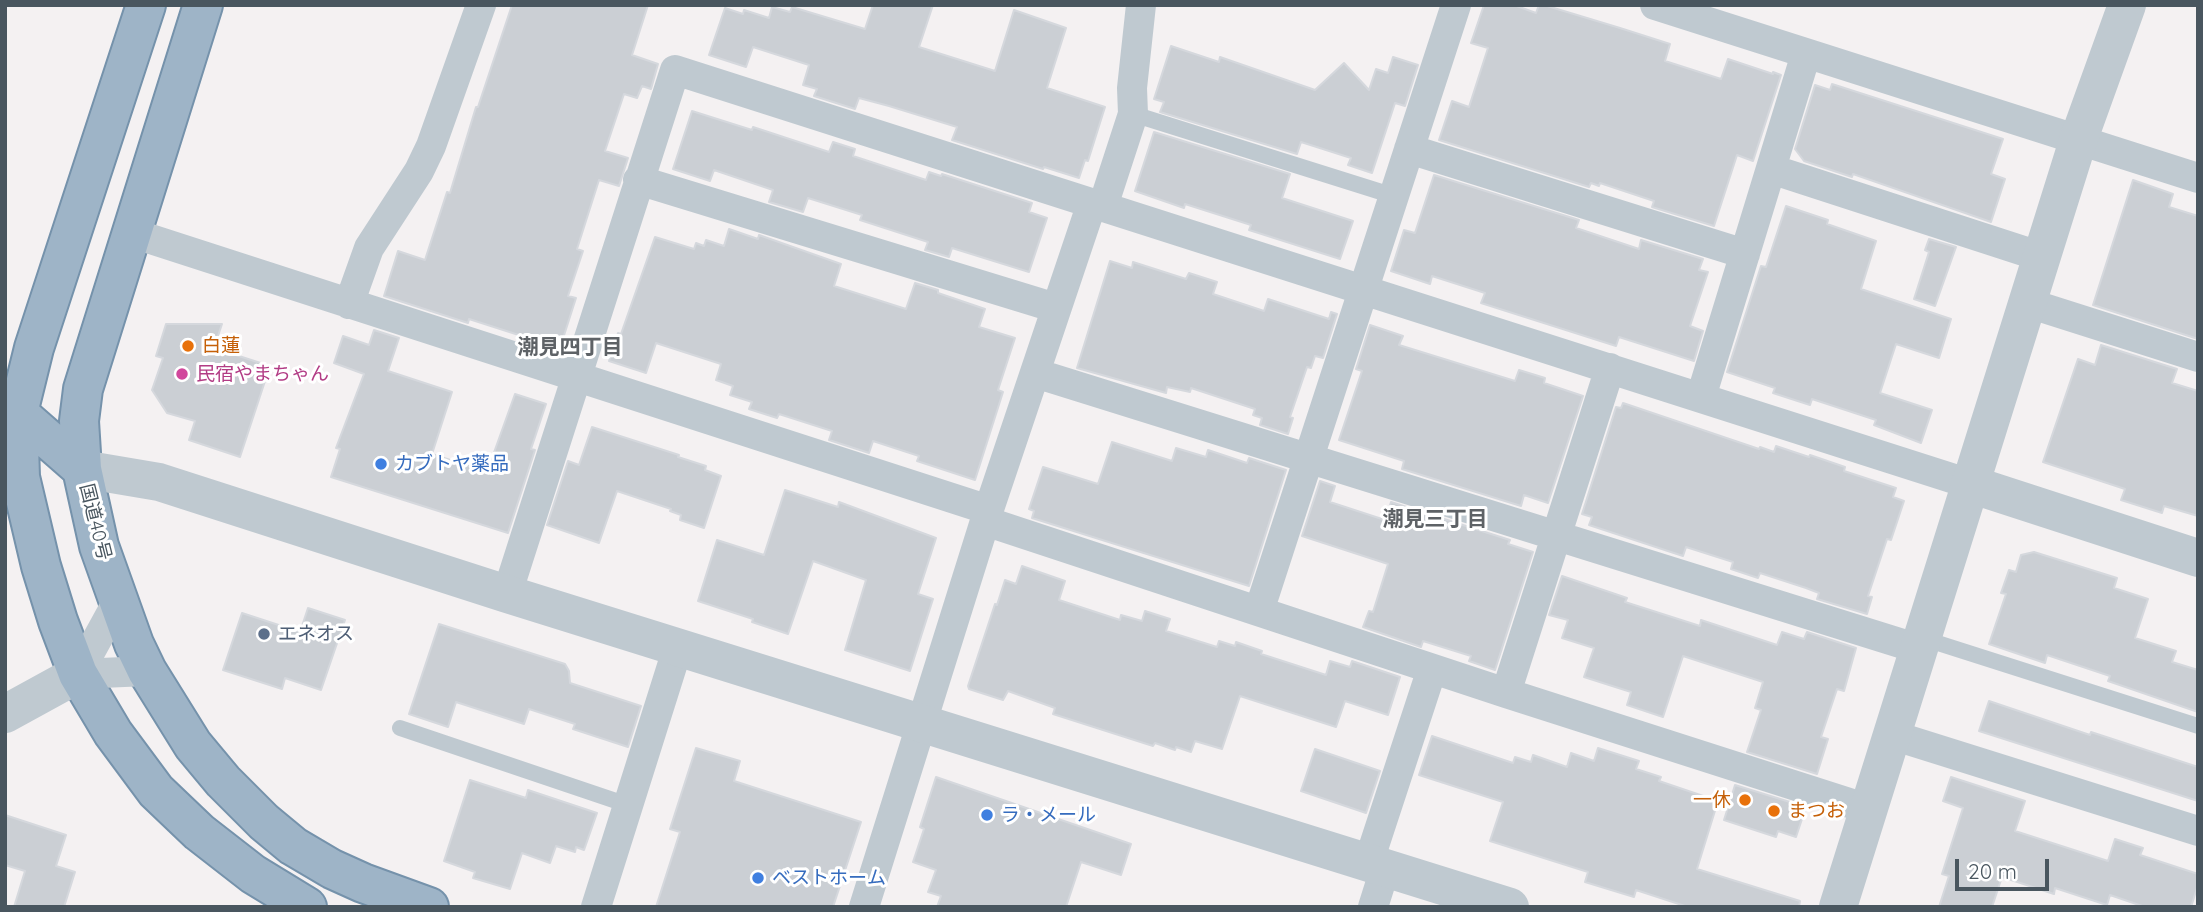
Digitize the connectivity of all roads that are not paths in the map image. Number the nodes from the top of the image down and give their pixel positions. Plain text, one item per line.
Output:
1 (146, 5) edge
2 (203, 5) edge
3 (481, 5) edge
4 (1141, 5) edge
5 (1456, 5) edge
6 (1655, 5) edge
7 (2127, 5) edge
8 (1806, 54) junction
9 (1133, 114) junction
10 (2078, 141) junction
11 (1409, 149) junction
12 (1771, 169) junction
13 (2198, 178) edge
14 (638, 180) junction
15 (1394, 196) junction
16 (1097, 204) junction
17 (132, 233) junction
18 (1745, 254) junction
19 (2042, 257) junction
20 (1364, 289) junction
21 (2028, 303) junction
22 (349, 304) junction
23 (1056, 308) junction
24 (2198, 357) edge
25 (1611, 368) junction
26 (1035, 373) junction
27 (576, 377) junction
28 (1701, 397) junction
29 (12, 412) edge
30 (1309, 456) junction
31 (12, 462) edge
32 (82, 469) junction
33 (1970, 484) junction
34 (987, 515) junction
35 (1557, 534) junction
36 (2198, 558) edge
37 (507, 594) junction
38 (118, 601) junction
39 (1259, 611) junction
40 (1921, 643) junction
41 (678, 647) junction
42 (1432, 669) junction
43 (147, 671) junction
44 (78, 674) junction
45 (1506, 694) junction
46 (5, 714) edge
47 (922, 724) junction
48 (2198, 726) edge
49 (400, 729) dead end
50 (1892, 735) junction
51 (628, 805) junction
52 (1868, 809) junction
53 (2198, 831) edge
54 (1377, 866) junction
55 (307, 907) edge
56 (429, 907) edge
57 (596, 907) edge
58 (864, 907) edge
59 (1373, 907) edge
60 (1510, 907) edge
61 (1838, 907) edge

1 - 29 highway
2 - 17 highway, 国道40号
3 - 22 street
4 - 9 street
5 - 11 street
6 - 8 street
7 - 10 street
8 - 10 street
8 - 12 street
9 - 15 lane
9 - 16 street
10 - 13 street
10 - 19 street
11 - 15 street
11 - 18 street
12 - 18 street
12 - 19 street
14 - 16 street
14 - 23 street
14 - 27 street
15 - 20 street
16 - 20 street
16 - 23 street
17 - 22 street
17 - 32 highway, 国道40号
18 - 28 street
19 - 21 street
20 - 25 street
20 - 30 street
21 - 24 street
21 - 33 street
22 - 27 street
23 - 26 street
25 - 28 street
25 - 35 street
26 - 30 street
26 - 34 street
27 - 34 street
27 - 37 street
28 - 33 street
29 - 31 highway
29 - 32 highway
30 - 35 street
30 - 39 street
31 - 32 highway
31 - 44 highway
32 - 37 street
32 - 38 highway, 国道40号
33 - 36 street
33 - 40 street
34 - 39 street
34 - 47 street
35 - 40 street
35 - 45 street
37 - 41 street
38 - 43 highway, 国道40号
38 - 44 street
39 - 42 street
40 - 48 lane
40 - 50 street
41 - 47 street
41 - 51 street
42 - 45 street
42 - 54 street
43 - 44 street
43 - 56 highway, 国道40号
44 - 46 street
44 - 55 highway
45 - 52 street
47 - 54 street
47 - 58 street
49 - 51 lane
50 - 52 street
50 - 53 street
51 - 57 street
52 - 61 street
54 - 59 street
54 - 60 street

